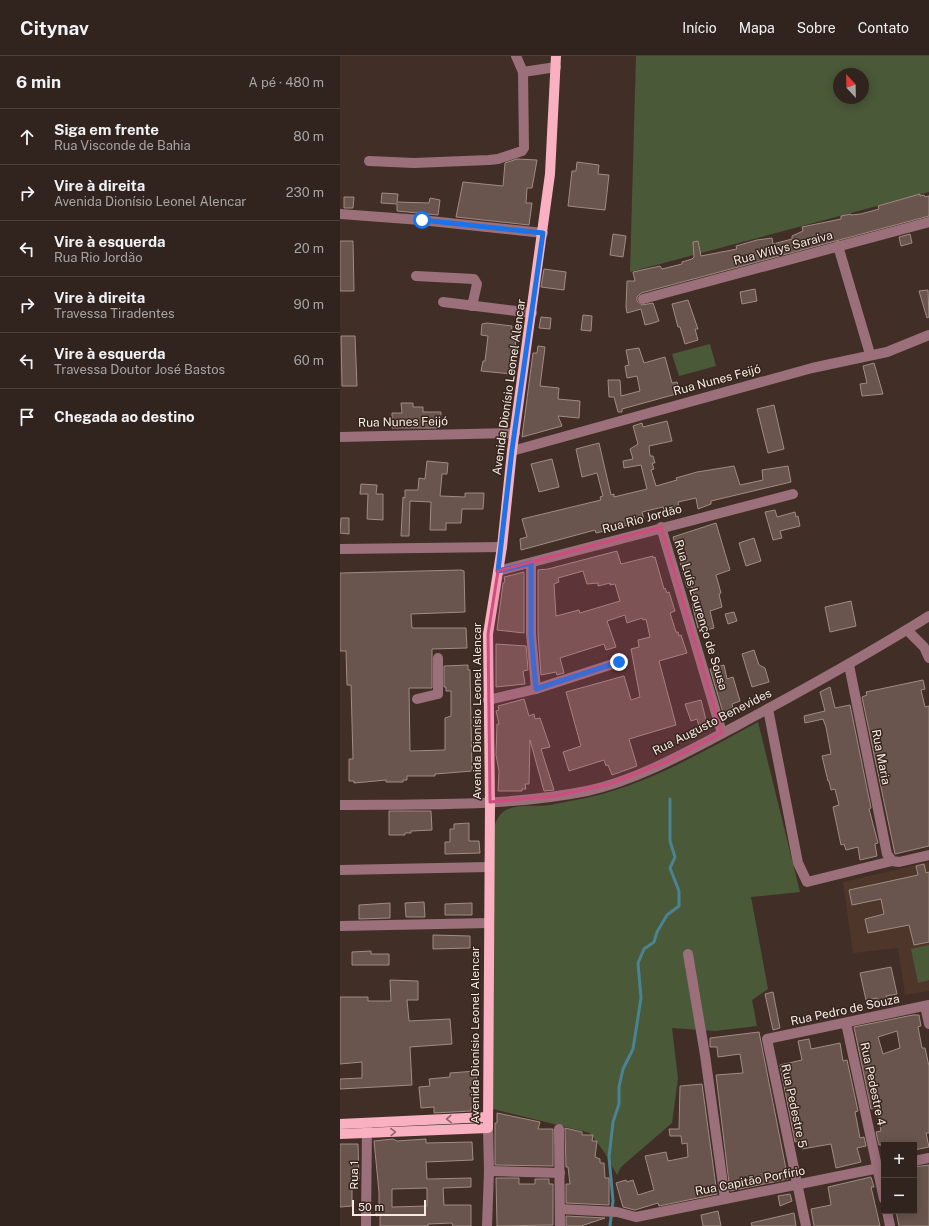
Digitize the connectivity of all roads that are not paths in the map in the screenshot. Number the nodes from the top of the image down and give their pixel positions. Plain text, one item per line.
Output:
1 (516, 56) edge
2 (556, 56) edge
3 (556, 67) junction
4 (523, 72) junction
5 (369, 161) dead end
6 (340, 214) edge
7 (929, 222) edge
8 (543, 233) junction
9 (838, 246) junction
10 (416, 276) dead end
11 (643, 299) dead end
12 (443, 302) dead end
13 (472, 306) junction
14 (532, 313) junction
15 (929, 335) edge
16 (870, 354) junction
17 (515, 433) junction
18 (340, 437) edge
19 (512, 450) junction
20 (793, 494) dead end
21 (661, 527) junction
22 (502, 546) junction
23 (340, 549) edge
24 (531, 563) junction
25 (498, 571) junction
26 (929, 616) edge
27 (907, 630) junction
28 (438, 658) dead end
29 (929, 658) edge
30 (619, 662) dead end
31 (849, 665) junction
32 (536, 689) junction
33 (417, 699) dead end
34 (488, 700) junction
35 (768, 709) junction
36 (722, 733) junction
37 (490, 802) junction
38 (340, 805) edge
39 (929, 855) edge
40 (890, 857) junction
41 (489, 867) junction
42 (340, 870) edge
43 (489, 923) junction
44 (340, 926) edge
45 (688, 954) dead end
46 (927, 1005) edge
47 (846, 1023) junction
48 (929, 1024) edge
49 (767, 1039) joint
50 (488, 1117) junction
51 (340, 1124) edge
52 (367, 1128) junction
53 (488, 1128) junction
54 (559, 1129) dead end
55 (340, 1134) edge
56 (929, 1158) edge
57 (917, 1160) edge
58 (881, 1168) edge
59 (489, 1171) junction
60 (560, 1173) junction
61 (798, 1184) junction
62 (725, 1199) junction
63 (560, 1209) junction
64 (887, 1214) edge
65 (366, 1226) edge
66 (487, 1226) edge
67 (560, 1226) edge
68 (806, 1226) edge
69 (890, 1226) edge

1 - 4 street
2 - 3 main road, Avenida Dionísio Leonel Alencar
3 - 4 street
3 - 8 main road, Avenida Dionísio Leonel Alencar
4 - 5 street
6 - 8 street
7 - 9 street, Rua Willys Saraiva
8 - 14 main road, Avenida Dionísio Leonel Alencar
9 - 11 street, Rua Willys Saraiva
9 - 16 street
10 - 13 street
12 - 13 street
13 - 14 street
14 - 17 main road, Avenida Dionísio Leonel Alencar
15 - 16 street, Rua Nunes Feijó
16 - 19 street, Rua Nunes Feijó
17 - 18 street, Rua Nunes Feijó
17 - 19 main road, Avenida Dionísio Leonel Alencar
19 - 22 main road, Avenida Dionísio Leonel Alencar
20 - 21 street, Rua Rio Jordão
21 - 24 street, Rua Rio Jordão
21 - 36 street, Rua Luís Lourenço de Sousa
22 - 23 street
22 - 25 main road, Avenida Dionísio Leonel Alencar
24 - 25 street, Rua Rio Jordão
24 - 32 street
25 - 34 main road, Avenida Dionísio Leonel Alencar
26 - 27 street, Rua Augusto Benevides
27 - 29 street
27 - 31 street, Rua Augusto Benevides
28 - 33 street
30 - 32 street
31 - 35 street, Rua Augusto Benevides
31 - 40 street, Rua Maria
32 - 34 street
34 - 37 main road, Avenida Dionísio Leonel Alencar
35 - 36 street, Rua Augusto Benevides
35 - 40 street
36 - 37 street, Rua Augusto Benevides
37 - 38 street, Rua Augusto Benevides
37 - 41 main road, Avenida Dionísio Leonel Alencar
39 - 40 street
41 - 42 street
41 - 43 main road, Avenida Dionísio Leonel Alencar
43 - 44 street
43 - 50 main road, Avenida Dionísio Leonel Alencar
45 - 62 street
46 - 47 street, Rua Pedro de Souza
46 - 48 street
47 - 49 street, Rua Pedro de Souza
47 - 58 street, Rua Pedestre 4
49 - 61 street, Rua Pedestre 5
50 -> 52 main road
50 - 53 main road, Avenida Dionísio Leonel Alencar
51 - 52 main road
52 -> 53 main road
52 - 55 main road
52 - 65 street, Rua 1
53 - 59 street, Avenida Dionísio Leonel Alencar
54 - 60 street
56 - 57 street
58 - 61 street, Rua Capitão Porfírio
59 - 60 street
59 - 66 street, Avenida Dionísio Leonel Alencar
60 - 63 street
61 - 62 street, Rua Capitão Porfírio
61 - 68 street, Rua Pedestre 5
62 - 63 street, Rua Capitão Porfírio
63 - 67 street
64 - 69 street

